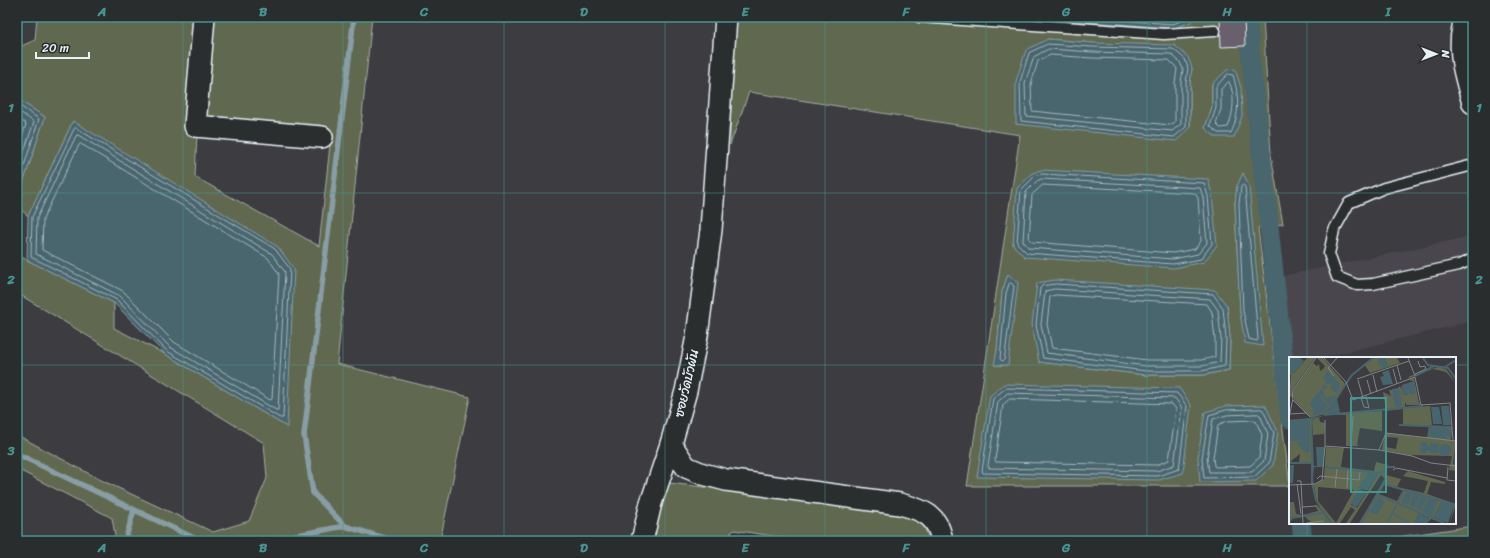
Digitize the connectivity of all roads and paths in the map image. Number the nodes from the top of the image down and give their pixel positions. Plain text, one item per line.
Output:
1 (204, 17) edge
2 (726, 17) edge
3 (919, 17) edge
4 (1466, 17) edge
5 (1215, 31) dead end
6 (1473, 103) edge
7 (322, 137) dead end
8 (1473, 165) edge
9 (1473, 259) edge
10 (671, 444) junction
11 (642, 541) edge
12 (942, 541) edge

1 - 7 street
2 - 10 street, ซอยวัดบัวผัน
3 - 5 lane
4 - 6 street
8 - 9 lane
10 - 11 street, ซอยวัดบัวผัน
10 - 12 street

